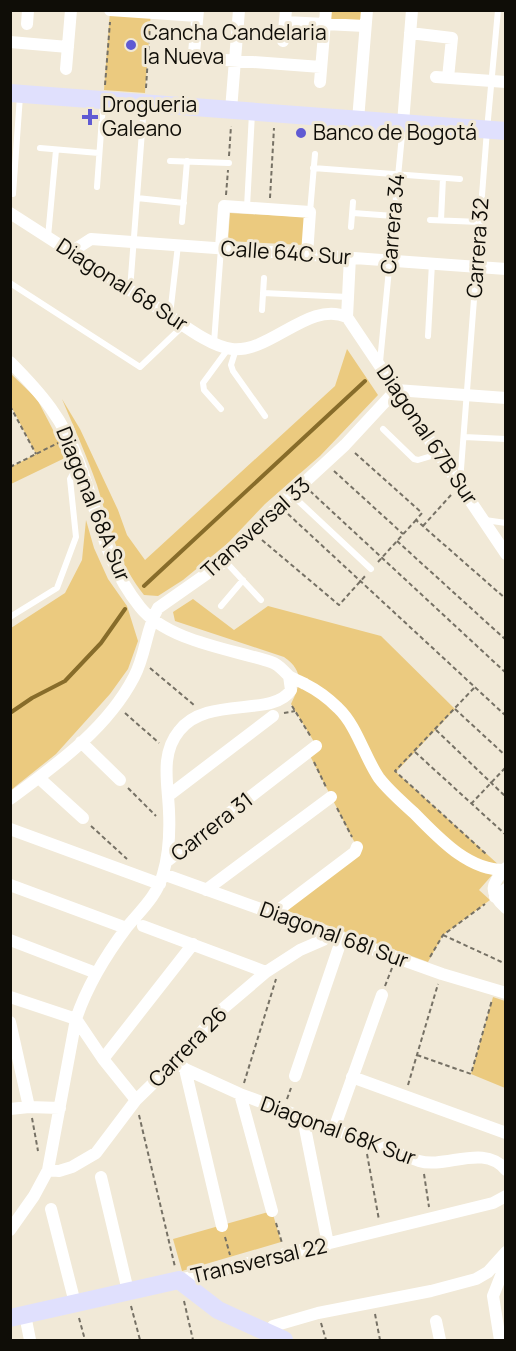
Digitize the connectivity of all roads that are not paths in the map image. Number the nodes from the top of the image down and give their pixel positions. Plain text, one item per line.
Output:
1 (28, 10) edge
2 (71, 10) edge
3 (110, 10) edge
4 (239, 10) edge
5 (367, 10) edge
6 (412, 10) edge
7 (498, 10) edge
8 (197, 13) edge
9 (286, 16) edge
10 (325, 17) edge
11 (27, 24) dead end
12 (365, 26) junction
13 (410, 33) junction
14 (283, 41) dead end
15 (10, 42) edge
16 (68, 47) junction
17 (235, 61) junction
18 (321, 67) junction
19 (66, 69) dead end
20 (492, 81) junction
21 (320, 82) dead end
22 (506, 82) edge
23 (15, 93) edge
24 (104, 100) junction
25 (144, 103) junction
26 (231, 110) junction
27 (252, 112) junction
28 (358, 120) junction
29 (403, 123) junction
30 (487, 130) junction
31 (506, 131) edge
32 (40, 148) dead end
33 (56, 150) junction
34 (99, 153) junction
35 (315, 154) dead end
36 (170, 160) dead end
37 (188, 161) junction
38 (228, 163) dead end
39 (313, 168) junction
40 (398, 174) junction
41 (443, 178) junction
42 (460, 179) dead end
43 (97, 187) dead end
44 (14, 194) dead end
45 (137, 198) junction
46 (353, 202) dead end
47 (184, 203) junction
48 (247, 208) junction
49 (310, 212) junction
50 (10, 213) edge
51 (353, 213) junction
52 (394, 216) junction
53 (430, 220) dead end
54 (441, 220) junction
55 (182, 222) dead end
56 (480, 222) junction
57 (351, 227) dead end
58 (48, 237) junction
59 (134, 242) junction
60 (178, 245) junction
61 (221, 248) junction
62 (71, 252) junction
63 (307, 254) junction
64 (350, 257) junction
65 (390, 260) junction
66 (432, 263) junction
67 (476, 267) junction
68 (506, 269) edge
69 (264, 278) dead end
70 (10, 283) edge
71 (130, 290) junction
72 (263, 293) junction
73 (348, 297) junction
74 (262, 310) dead end
75 (170, 316) junction
76 (347, 317) junction
77 (184, 325) junction
78 (428, 336) dead end
79 (213, 343) junction
80 (232, 349) junction
81 (10, 362) edge
82 (380, 366) junction
83 (396, 390) junction
84 (467, 395) junction
85 (506, 398) edge
86 (221, 409) dead end
87 (265, 416) dead end
88 (383, 429) dead end
89 (464, 437) junction
90 (506, 440) edge
91 (438, 454) junction
92 (80, 463) junction
93 (460, 486) junction
94 (292, 495) junction
95 (484, 520) junction
96 (506, 523) edge
97 (506, 554) edge
98 (225, 561) junction
99 (372, 569) dead end
100 (243, 580) junction
101 (261, 600) dead end
102 (221, 606) dead end
103 (10, 616) edge
104 (152, 620) junction
105 (289, 676) junction
106 (273, 716) dead end
107 (81, 742) junction
108 (316, 746) road end
109 (39, 778) junction
110 (120, 780) road end
111 (168, 796) junction
112 (332, 797) dead end
113 (10, 799) edge
114 (83, 818) road end
115 (10, 829) edge
116 (357, 847) dead end
117 (505, 869) edge
118 (163, 874) junction
119 (10, 885) edge
120 (206, 890) junction
121 (500, 893) edge
122 (506, 908) edge
123 (273, 914) junction
124 (143, 926) dead end
125 (126, 928) junction
126 (329, 933) junction
127 (342, 938) junction
128 (10, 940) edge
129 (192, 944) junction
130 (266, 972) junction
131 (96, 973) junction
132 (500, 991) edge
133 (382, 995) road end
134 (10, 997) edge
135 (76, 1019) junction
136 (10, 1022) edge
137 (103, 1059) junction
138 (181, 1065) junction
139 (295, 1077) road end
140 (352, 1077) junction
141 (240, 1094) junction
142 (136, 1100) junction
143 (29, 1107) junction
144 (10, 1108) edge
145 (60, 1108) junction
146 (303, 1118) junction
147 (334, 1130) junction
148 (506, 1133) edge
149 (506, 1170) edge
150 (50, 1173) junction
151 (101, 1177) dead end
152 (506, 1196) edge
153 (51, 1209) dead end
154 (272, 1211) road end
155 (222, 1226) road end
156 (10, 1230) edge
157 (328, 1244) junction
158 (506, 1252) edge
159 (506, 1263) edge
160 (179, 1280) junction
161 (128, 1291) junction
162 (75, 1303) junction
163 (18, 1317) edge
164 (436, 1321) dead end
165 (278, 1333) edge
166 (30, 1341) edge
167 (440, 1341) edge
168 (500, 1341) edge

1 - 11 street
2 - 16 street
3 - 8 street
4 - 17 street
5 - 12 street
6 - 13 street, Carrera 34
7 - 20 lane, Carrera 32
8 - 17 street
9 - 10 street
9 - 14 street
10 - 12 street
10 - 18 street
12 - 28 street
13 - 20 street
13 - 29 street, Carrera 34
15 - 16 street
16 - 19 street
17 - 18 street
17 - 26 street
18 - 21 street
20 - 22 street
20 - 30 lane, Carrera 32
23 - 24 street
23 - 44 lane
24 - 25 street
24 - 34 lane
25 - 26 street
25 - 45 lane
26 - 27 street
27 - 28 street
27 - 48 lane
28 - 29 street
29 - 30 street
29 - 40 lane, Carrera 34
30 - 31 street
30 - 56 lane, Carrera 32
32 - 33 lane
33 - 34 lane
33 - 58 lane
34 - 43 lane
35 - 39 lane
36 - 37 lane
37 - 38 lane
37 - 47 lane
39 - 40 lane
39 - 49 lane
40 - 41 lane
40 - 52 lane, Carrera 34
41 - 42 lane
41 - 54 lane
45 - 47 lane
45 - 59 lane
46 - 51 lane
47 - 55 lane
48 - 49 street
48 - 61 street
49 - 63 street
50 - 58 street, Diagonal 68 Sur
51 - 52 lane
51 - 57 lane
52 - 65 lane, Carrera 34
53 - 54 lane
54 - 56 lane
56 - 67 lane, Carrera 32
58 - 62 street, Diagonal 68 Sur
59 - 60 street, Calle 64C Sur
59 - 62 street, Calle 64C Sur
59 - 71 lane
60 - 61 street, Calle 64C Sur
60 - 75 lane
61 - 63 street, Calle 64C Sur
61 - 79 lane
62 - 71 street, Diagonal 68 Sur
63 - 64 street, Calle 64C Sur
64 - 65 street, Calle 64C Sur
64 - 73 street
65 - 66 street, Calle 64C Sur
65 - 82 lane, Carrera 34
66 - 67 street, Calle 64C Sur
66 - 78 lane
67 - 68 street, Calle 64C Sur
67 - 84 lane, Carrera 32
69 - 72 lane
70 - 77 lane
71 - 75 street, Diagonal 68 Sur
72 - 73 lane
72 - 74 lane
73 - 76 street
75 - 77 street, Diagonal 68 Sur
76 - 80 street
76 - 82 street, Diagonal 67B Sur
77 - 79 street, Diagonal 68 Sur
79 - 80 street, Diagonal 68 Sur
80 - 86 lane
80 - 87 lane
81 - 92 street, Diagonal 68A Sur
82 - 83 street, Diagonal 67B Sur
83 - 84 street
83 - 91 street, Diagonal 67B Sur
83 - 94 street, Transversal 33
84 - 85 street
84 - 89 lane, Carrera 32
88 - 91 lane
89 - 90 lane
89 - 93 lane, Carrera 32
91 - 93 street, Diagonal 67B Sur
92 - 103 lane
92 - 104 street, Diagonal 68A Sur
93 - 95 street, Diagonal 67B Sur
94 - 98 street, Transversal 33
94 - 99 lane
95 - 96 lane
95 - 97 street, Diagonal 67B Sur
98 - 100 lane
98 - 104 street, Transversal 33
100 - 101 lane
100 - 102 lane
104 - 105 street
104 - 107 street, Transversal 33
105 - 111 street
105 - 117 street
106 - 111 street
107 - 109 street, Transversal 33
107 - 110 street
108 - 118 street, Carrera 31
109 - 113 street, Transversal 33
109 - 114 street
111 - 118 street
112 - 120 street
115 - 118 street, Diagonal 68I Sur
116 - 123 street
117 - 121 street
118 - 120 street, Diagonal 68I Sur
118 - 125 street, Carrera 31
119 - 125 street
120 - 123 street, Diagonal 68I Sur
121 - 122 street
123 - 126 street, Diagonal 68I Sur
124 - 129 street
125 - 131 street, Carrera 31
126 - 127 street, Diagonal 68I Sur
126 - 130 street, Carrera 26
127 - 132 street, Diagonal 68I Sur
127 - 139 street
128 - 131 street
129 - 130 street
129 - 137 street
130 - 138 street, Carrera 26
131 - 135 street, Carrera 31
133 - 140 street
134 - 135 street
135 - 137 street
135 - 145 street, Carrera 31
136 - 143 street
137 - 142 street
138 - 141 street, Diagonal 68K Sur
138 - 142 street, Carrera 26
138 - 155 street
140 - 147 street
140 - 148 street
141 - 146 street, Diagonal 68K Sur
141 - 154 street
142 - 150 street, Carrera 26
143 - 144 street
143 - 145 street
145 - 150 street, Carrera 31
146 - 147 street, Diagonal 68K Sur
146 - 157 street
147 - 149 street, Diagonal 68K Sur
150 - 156 street
151 - 161 street
152 - 157 street, Transversal 22
153 - 162 street
157 - 160 street, Transversal 22
158 - 165 street
159 - 168 street
160 - 161 street, Transversal 22
160 - 165 street
161 - 162 street, Transversal 22
162 - 163 street, Transversal 22
163 - 166 street
164 - 167 street

